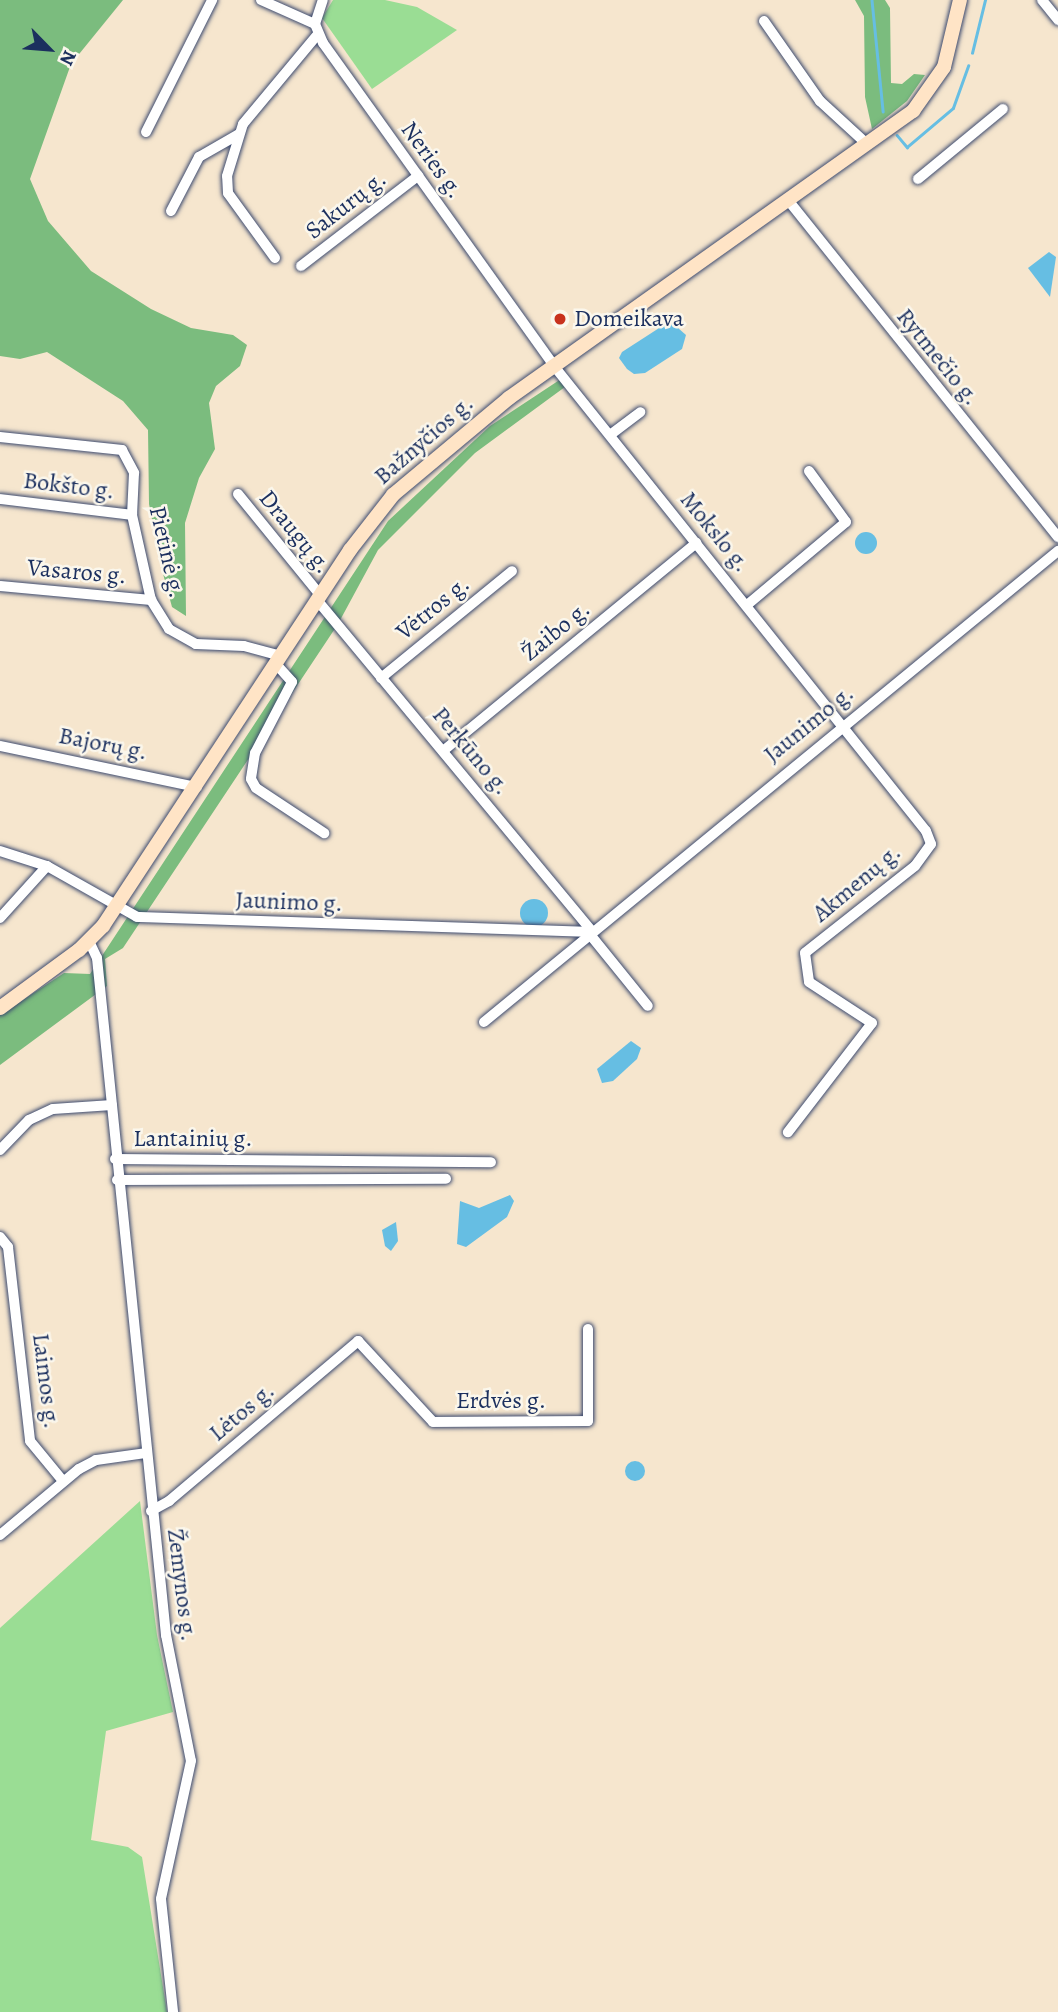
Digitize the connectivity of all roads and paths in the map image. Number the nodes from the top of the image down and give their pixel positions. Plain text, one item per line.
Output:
1 (212, 0) edge
2 (261, 0) edge
3 (323, 0) edge
4 (960, 0) edge
5 (1042, 0) edge
6 (1058, 20) edge
7 (764, 21) dead end
8 (317, 29) junction
9 (1003, 109) dead end
10 (146, 132) dead end
11 (239, 134) junction
12 (867, 144) junction
13 (418, 176) junction
14 (918, 179) dead end
15 (788, 200) junction
16 (171, 211) dead end
17 (275, 258) dead end
18 (300, 266) dead end
19 (554, 366) junction
20 (640, 412) dead end
21 (610, 435) junction
22 (0, 437) edge
23 (809, 471) dead end
24 (238, 494) dead end
25 (0, 499) edge
26 (132, 515) junction
27 (1058, 537) edge
28 (696, 543) junction
29 (1058, 551) edge
30 (512, 571) dead end
31 (0, 586) edge
32 (319, 598) junction
33 (151, 600) junction
34 (747, 605) junction
35 (278, 660) junction
36 (381, 678) junction
37 (842, 724) junction
38 (0, 747) edge
39 (443, 751) junction
40 (197, 787) junction
41 (324, 833) dead end
42 (0, 851) edge
43 (47, 866) junction
44 (116, 909) junction
45 (0, 918) edge
46 (590, 931) junction
47 (89, 941) junction
48 (648, 1006) dead end
49 (0, 1008) edge
50 (484, 1022) dead end
51 (112, 1105) junction
52 (788, 1132) dead end
53 (0, 1150) edge
54 (115, 1159) junction
55 (491, 1162) dead end
56 (446, 1179) dead end
57 (117, 1180) junction
58 (0, 1237) edge
59 (588, 1329) dead end
60 (358, 1341) joint
61 (146, 1453) junction
62 (63, 1481) junction
63 (151, 1511) junction
64 (0, 1535) edge
65 (173, 2012) edge

1 - 10 street
2 - 8 street
3 - 8 street
4 - 12 main road, Bažnyčios g.
5 - 6 street
7 - 12 street
8 - 11 street
8 - 13 street, Neries g.
9 - 14 street
11 - 16 street
11 - 17 street
12 - 15 main road, Bažnyčios g.
13 - 18 street, Sakurų g.
13 - 19 street, Neries g.
15 - 19 main road, Bažnyčios g.
15 - 27 street, Rytmečio g.
19 - 21 street, Mokslo g.
19 - 32 main road, Bažnyčios g.
20 - 21 street
21 - 28 street, Mokslo g.
22 - 26 street, Pietinė g.
23 - 34 street
24 - 32 street, Draugų g.
25 - 26 street, Bokšto g.
26 - 33 street, Pietinė g.
28 - 34 street, Mokslo g.
28 - 39 street, Žaibo g.
29 - 37 street, Jaunimo g.
30 - 36 street, Vėtros g.
31 - 33 street, Vasaros g.
32 - 35 main road, Bažnyčios g.
32 - 36 street, Perkūno g.
33 - 35 street, Pietinė g.
34 - 37 street, Mokslo g.
35 - 40 main road, Bažnyčios g.
35 - 41 street
36 - 39 street, Perkūno g.
37 - 46 street, Jaunimo g.
37 - 52 street, Akmenų g.
38 - 40 street, Bajorų g.
39 - 46 street, Perkūno g.
40 - 44 main road, Bažnyčios g.
42 - 43 street, Jaunimo g.
43 - 44 street, Jaunimo g.
43 - 45 street
44 - 46 street, Jaunimo g.
44 - 47 main road, Bažnyčios g.
46 - 48 street, Perkūno g.
46 - 50 street, Jaunimo g.
47 - 49 main road, Bažnyčios g.
47 - 51 street, Lantainių g.
51 - 53 street
51 - 54 street, Lantainių g.
54 - 55 street, Lantainių g.
54 - 57 street, Žemynos g.
56 - 57 street
57 - 61 street, Žemynos g.
58 - 62 street, Laimos g.
59 - 60 street, Erdvės g.
60 - 63 street, Lėtos g.
61 - 62 street
61 - 63 street, Žemynos g.
62 - 64 street
63 - 65 street, Žemynos g.

